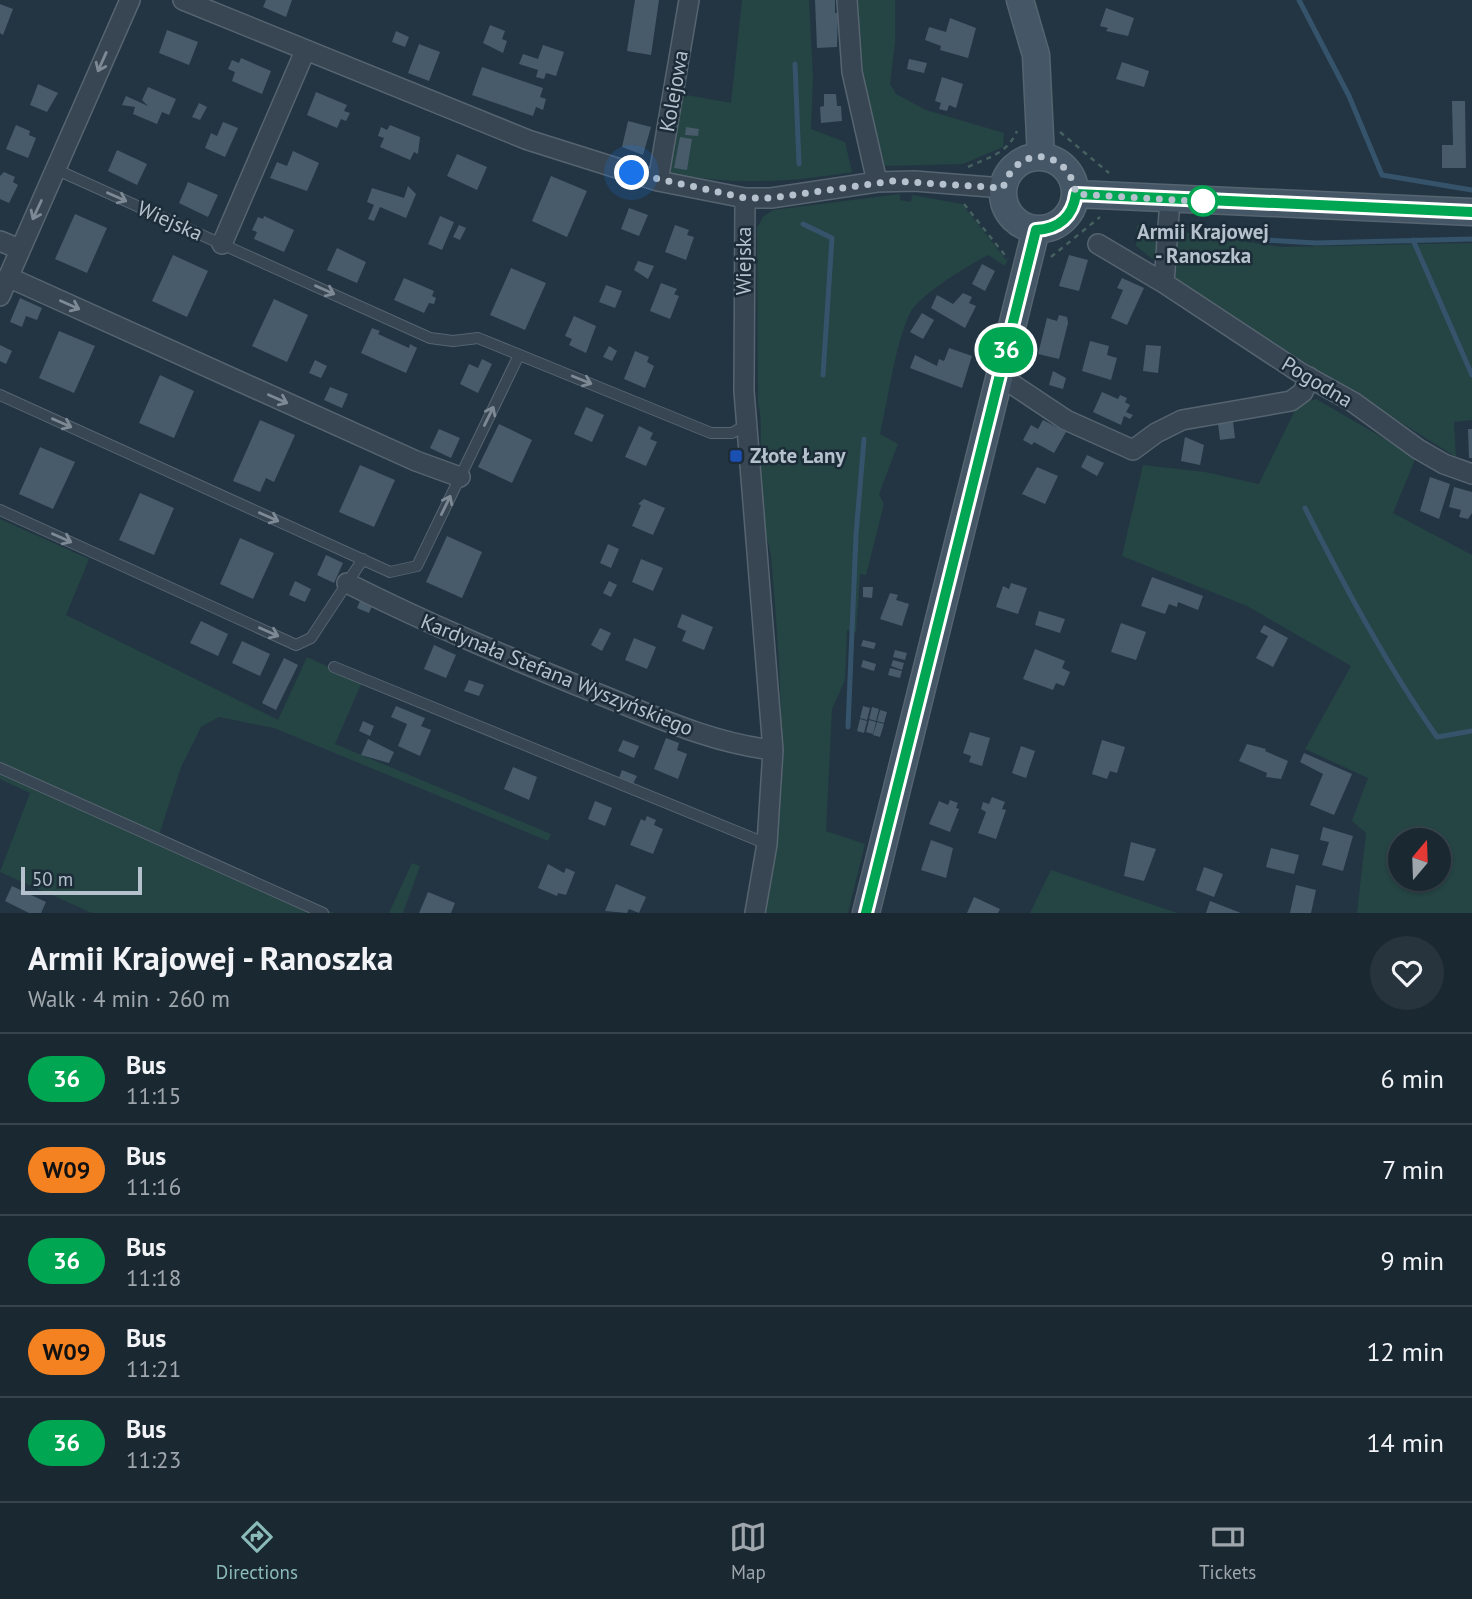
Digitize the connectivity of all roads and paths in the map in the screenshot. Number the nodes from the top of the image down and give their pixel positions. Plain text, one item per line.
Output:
1 (130, 0) edge
2 (183, 0) edge
3 (689, 0) edge
4 (847, 0) edge
5 (1020, 0) edge
6 (305, 51) junction
7 (1020, 126) dead end
8 (1058, 130) dead end
9 (1041, 157) junction
10 (55, 169) junction
11 (658, 181) junction
12 (1119, 181) dead end
13 (877, 182) junction
14 (961, 185) junction
15 (1003, 188) junction
16 (1076, 194) junction
17 (745, 198) junction
18 (1170, 200) junction
19 (1105, 212) dead end
20 (1472, 212) edge
21 (1036, 230) junction
22 (0, 241) edge
23 (222, 244) junction
24 (1098, 244) dead end
25 (19, 249) junction
26 (1045, 261) dead end
27 (1012, 265) dead end
28 (8, 277) junction
29 (1164, 283) junction
30 (0, 296) edge
31 (519, 355) junction
32 (1000, 376) junction
33 (1309, 377) junction
34 (0, 395) edge
35 (747, 425) junction
36 (1472, 474) edge
37 (460, 477) junction
38 (0, 510) edge
39 (363, 559) junction
40 (348, 583) junction
41 (334, 667) dead end
42 (773, 759) junction
43 (0, 768) edge
44 (767, 844) junction
45 (323, 913) edge
46 (755, 913) edge
47 (866, 913) edge

1 -> 10 street
2 - 6 street, Wiejska
3 - 11 street, Kolejowa
4 - 13 street
5 - 9 street
6 - 11 street, Wiejska
6 - 23 street
7 - 14 path
8 - 12 path
9 - 15 street
9 - 16 street
10 -> 23 lane, Wiejska
10 -> 25 street
11 - 17 street, Wiejska
13 - 14 street
13 - 17 street
14 - 15 street
14 - 27 path
15 - 21 street
16 - 18 street
16 - 21 street
17 - 35 street, Wiejska
18 - 20 street
18 - 29 street
19 - 26 path
21 - 32 street
22 - 25 street
23 -> 31 lane, Wiejska
24 - 29 street, Pogodna
25 - 28 street
28 - 30 street
28 -> 37 street
29 - 33 street, Pogodna
31 -> 35 lane, Wiejska
37 -> 31 lane
32 - 33 street
32 - 47 street
33 - 36 street, Pogodna
34 -> 39 lane
35 - 42 street
39 -> 37 lane
38 -> 40 lane
39 - 40 lane
40 - 42 street, Kardynała Stefana Wyszyńskiego
41 - 44 lane
42 - 44 street
43 - 45 lane
44 - 46 street

